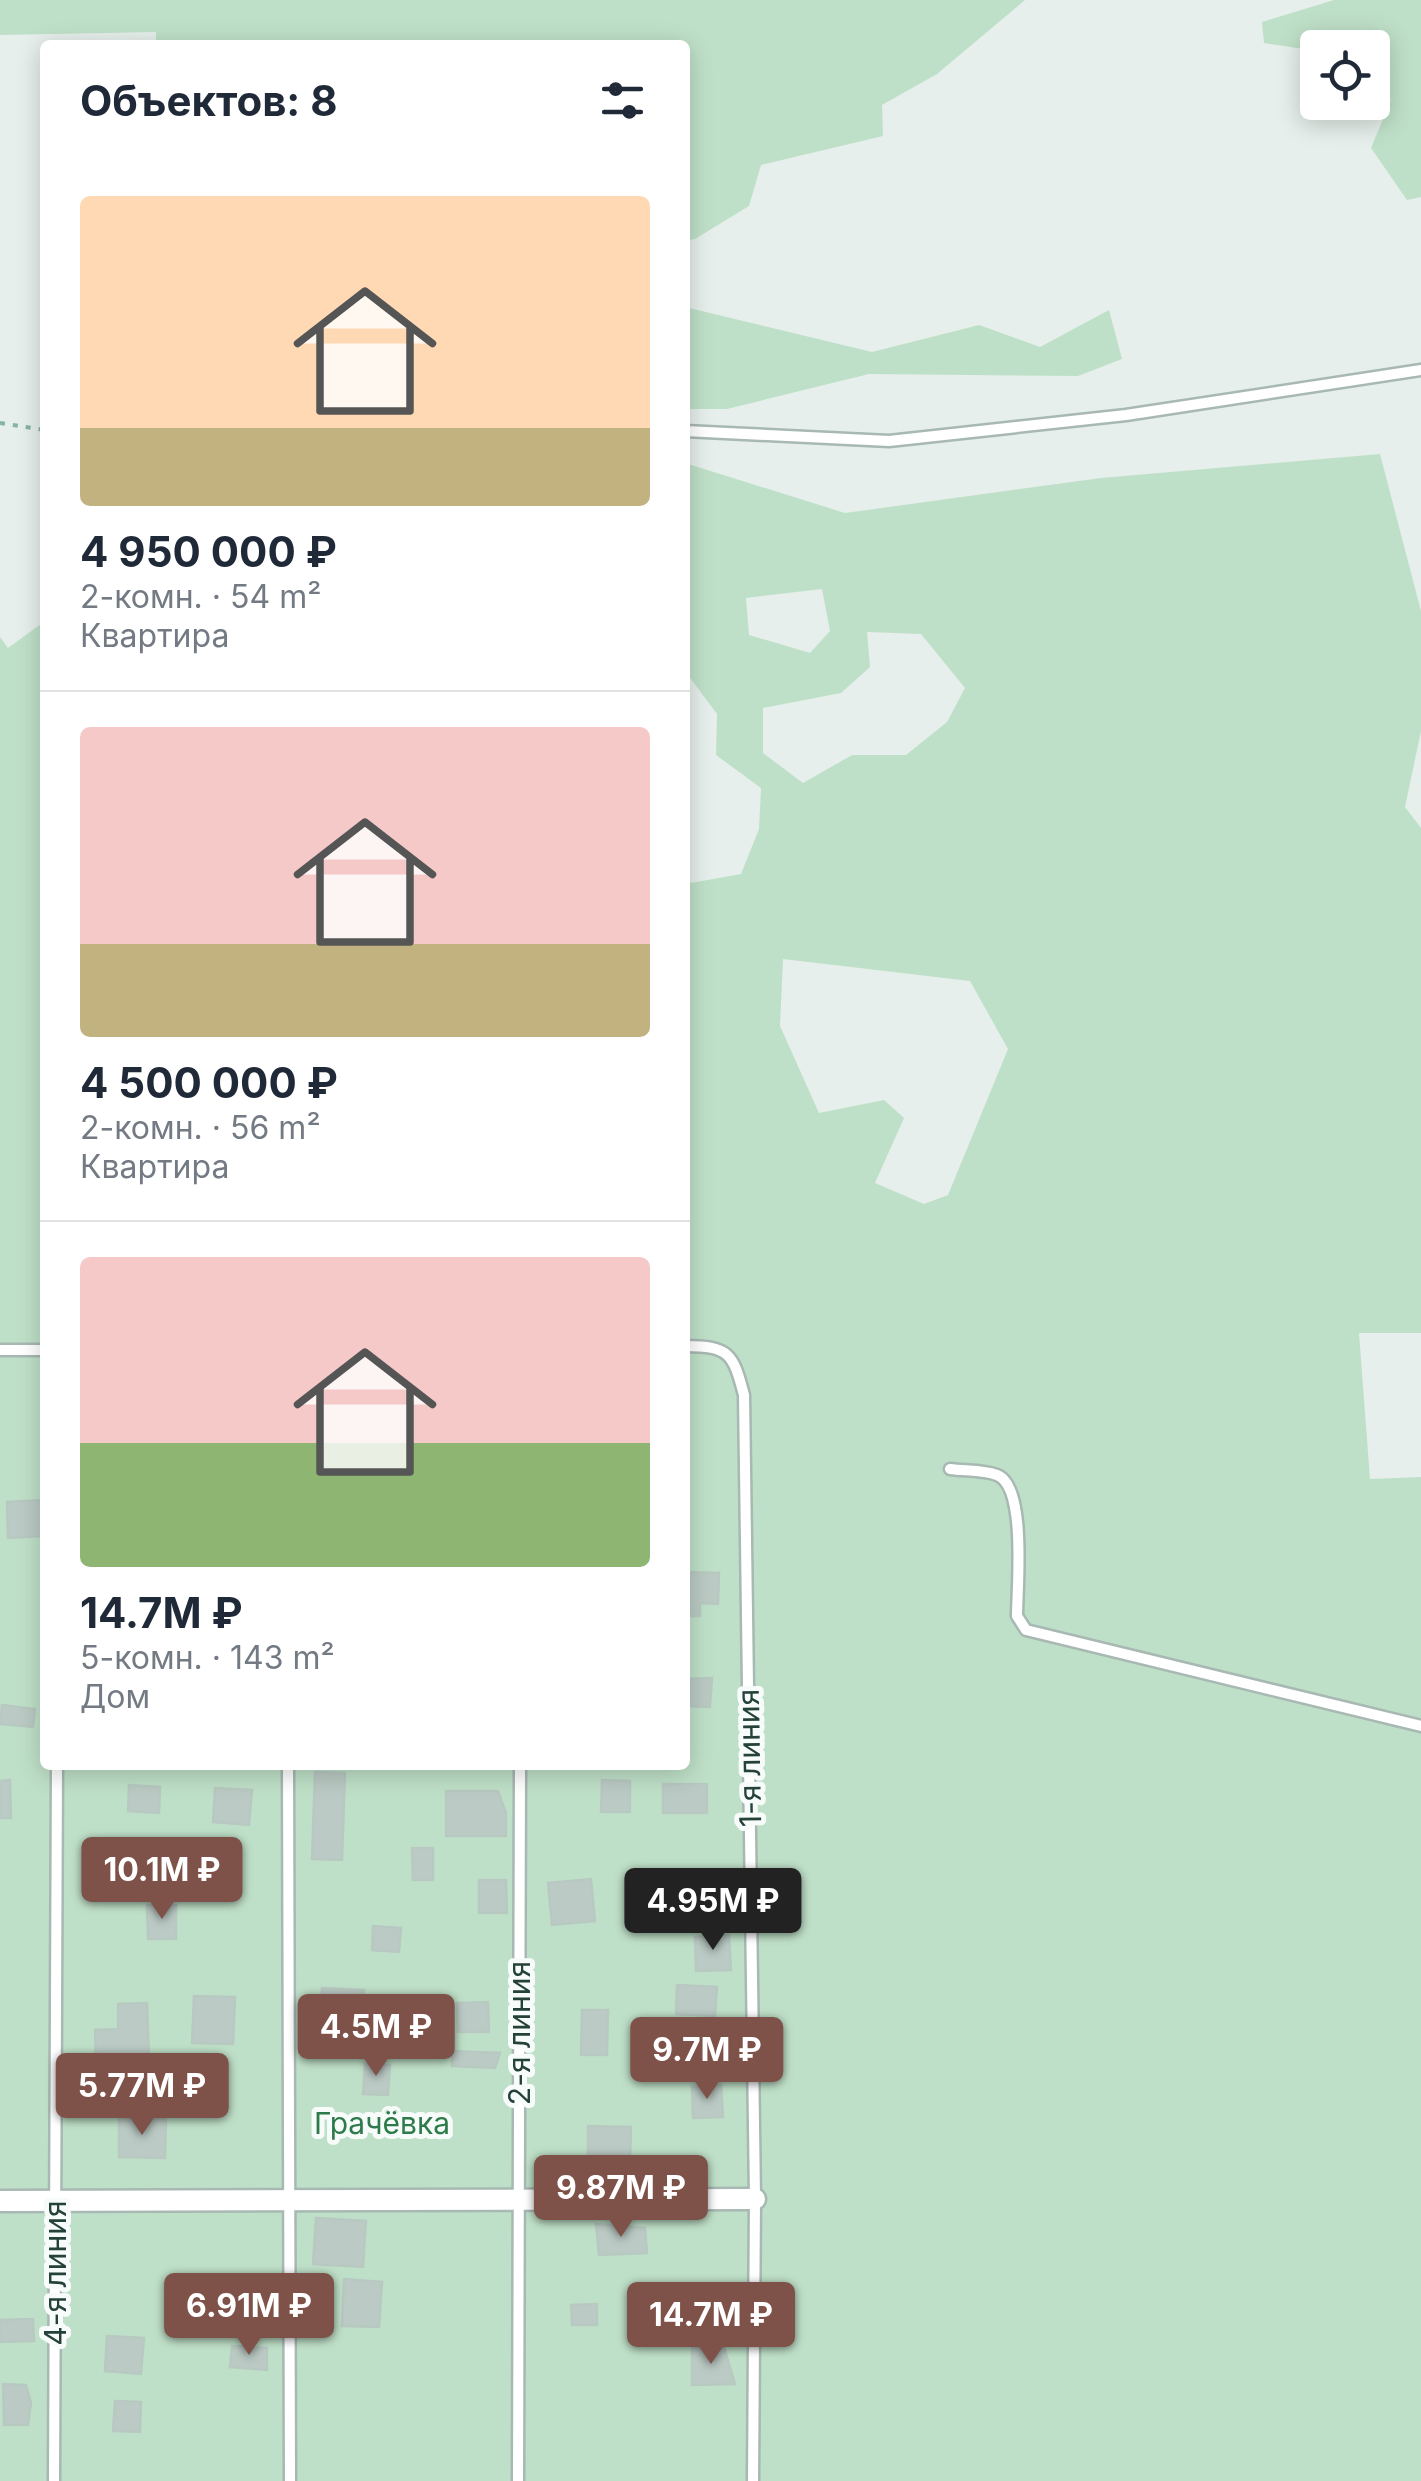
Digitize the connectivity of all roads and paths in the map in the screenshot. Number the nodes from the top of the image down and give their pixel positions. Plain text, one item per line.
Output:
1 (1421, 370) edge
2 (0, 423) edge
3 (40, 429) edge
4 (690, 431) edge
5 (690, 1346) edge
6 (0, 1350) edge
7 (40, 1350) edge
8 (950, 1470) dead end
9 (1421, 1726) edge
10 (57, 1770) edge
11 (288, 1770) edge
12 (520, 1770) edge
13 (755, 2199) junction
14 (292, 2200) junction
15 (0, 2201) edge
16 (518, 2201) junction
17 (56, 2202) junction
18 (54, 2481) edge
19 (290, 2481) edge
20 (518, 2481) edge
21 (752, 2481) edge

1 - 4 lane
2 - 3 path
5 - 13 lane, 1-я линия
6 - 7 lane
8 - 9 lane
10 - 17 lane, 4-я линия
11 - 14 lane
12 - 16 lane, 2-я линия
13 - 16 street
13 - 21 lane, 1-я линия
14 - 16 street
14 - 17 street
14 - 19 lane
15 - 17 street
16 - 20 lane, 2-я линия
17 - 18 lane, 4-я линия

